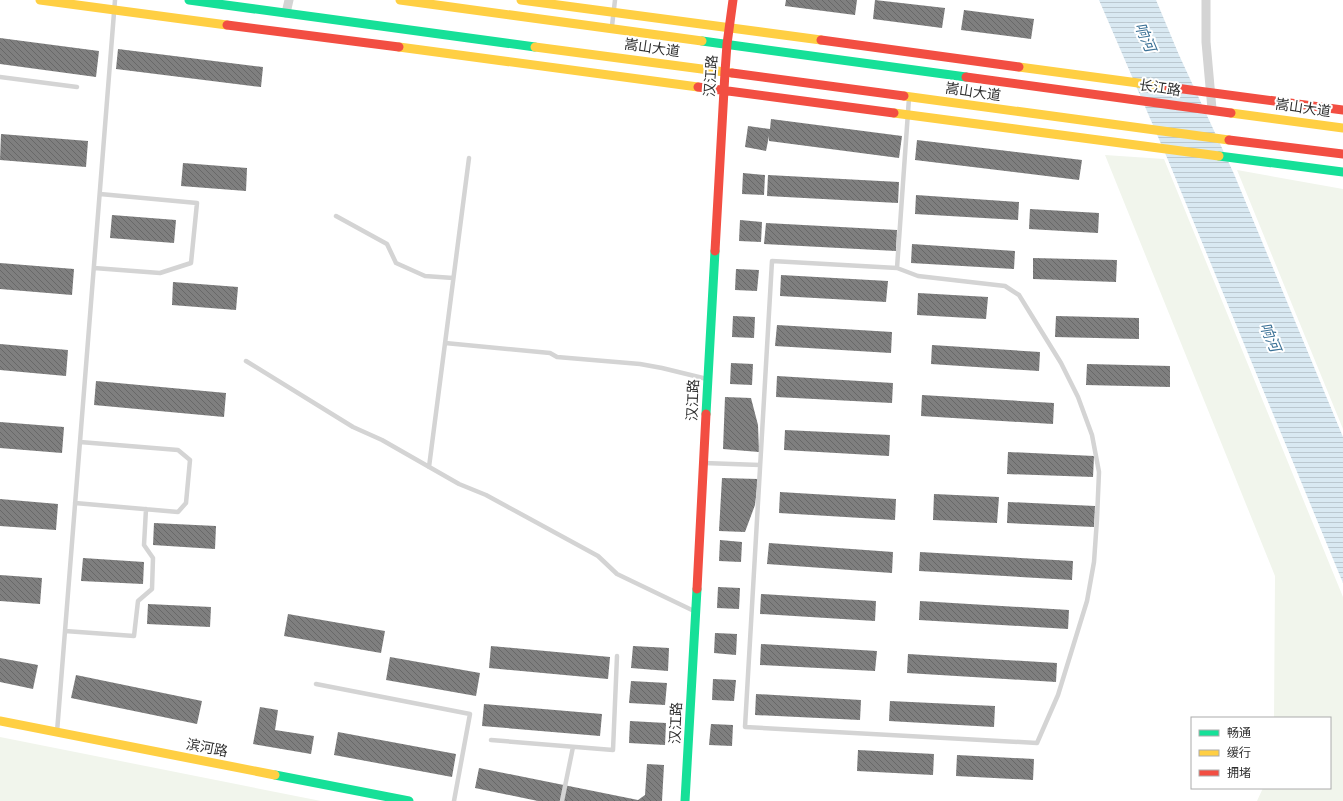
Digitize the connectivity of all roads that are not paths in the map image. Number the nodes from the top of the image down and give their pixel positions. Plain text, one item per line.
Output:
1 (40, 0) edge
2 (115, 0) edge
3 (189, 0) edge
4 (289, 0) edge
5 (400, 0) edge
6 (521, 0) edge
7 (615, 0) edge
8 (733, 0) edge
9 (1206, 0) edge
10 (114, 10) junction
11 (614, 12) junction
12 (286, 13) junction
13 (612, 28) junction
14 (729, 28) junction
15 (727, 44) junction
16 (725, 72) junction
17 (0, 77) edge
18 (77, 87) dead end
19 (724, 90) junction
20 (1211, 92) junction
21 (1104, 95) joint
22 (909, 97) junction
23 (1212, 109) junction
24 (1343, 110) edge
25 (907, 115) junction
26 (1343, 128) edge
27 (1343, 154) edge
28 (469, 158) dead end
29 (1343, 172) edge
30 (100, 194) junction
31 (336, 216) dead end
32 (94, 268) junction
33 (897, 268) junction
34 (453, 278) junction
35 (445, 343) junction
36 (246, 361) dead end
37 (708, 379) junction
38 (80, 442) junction
39 (704, 463) junction
40 (760, 466) junction
41 (429, 467) junction
42 (75, 503) junction
43 (146, 509) junction
44 (696, 612) junction
45 (65, 631) junction
46 (617, 656) dead end
47 (316, 684) dead end
48 (0, 721) edge
49 (57, 733) junction
50 (491, 740) dead end
51 (573, 747) junction
52 (409, 801) edge
53 (454, 801) edge
54 (562, 801) edge
55 (685, 801) edge

1 - 10 main road
2 - 10 lane
3 - 12 main road, 嵩山大道
4 - 12 street
5 - 13 main road, 嵩山大道
6 - 11 main road
7 - 11 lane
8 - 14 main road, 汉江路
9 - 20 street
10 - 19 main road
10 - 30 lane
11 - 13 lane
11 - 14 main road
12 - 16 main road, 嵩山大道
13 - 15 main road, 嵩山大道
14 - 15 main road, 汉江路
14 - 20 main road
15 - 16 main road, 汉江路
15 - 21 main road, 嵩山大道
16 - 19 main road, 汉江路
16 - 22 main road, 嵩山大道
17 - 18 lane
19 - 25 main road
19 - 37 main road, 汉江路
20 - 23 street
20 - 24 main road
21 - 23 main road, 长江路
22 - 25 lane
22 - 27 main road, 嵩山大道
23 - 26 main road, 嵩山大道
25 - 29 main road
25 - 33 lane
28 - 34 lane
30 - 32 lane
30 - 32 lane
31 - 34 lane
32 - 38 lane
33 - 40 lane
33 - 40 lane
34 - 35 lane
35 - 37 lane
35 - 41 lane
36 - 41 lane
37 - 39 main road, 汉江路
38 - 42 lane
38 - 43 lane
39 - 40 lane
39 - 44 main road, 汉江路
41 - 44 lane
42 - 43 lane
42 - 45 lane
43 - 45 lane
44 - 55 main road, 汉江路
45 - 49 lane
46 - 51 lane
47 - 53 lane
48 - 49 main road, 滨河路
49 - 52 main road, 滨河路
50 - 51 lane
51 - 54 lane

